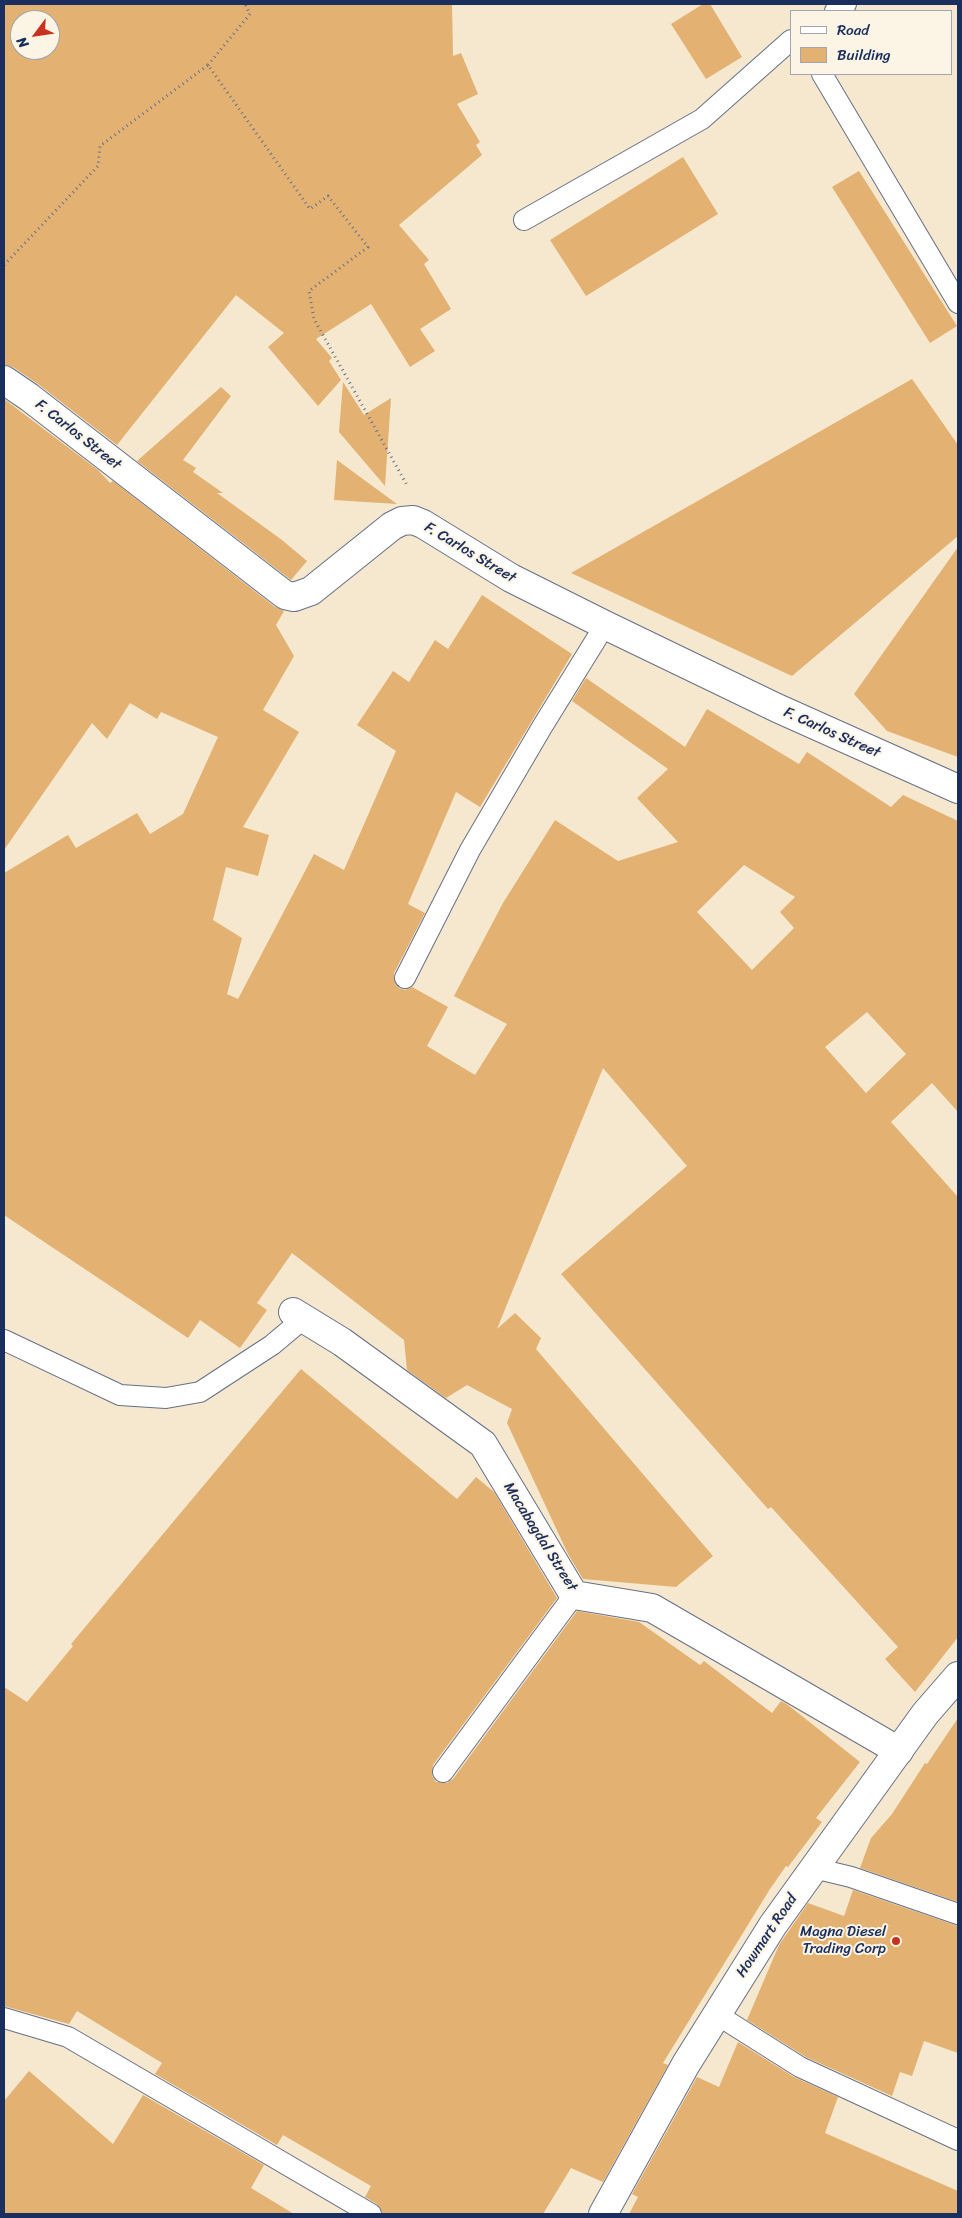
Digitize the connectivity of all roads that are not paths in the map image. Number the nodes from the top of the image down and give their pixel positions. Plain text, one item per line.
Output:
1 (790, 41) edge
2 (823, 75) edge
3 (524, 220) dead end
4 (958, 303) edge
5 (4, 380) edge
6 (605, 625) junction
7 (958, 789) edge
8 (404, 978) dead end
9 (298, 1316) joint
10 (4, 1340) edge
11 (574, 1595) junction
12 (958, 1676) edge
13 (899, 1751) junction
14 (443, 1772) dead end
15 (814, 1868) junction
16 (958, 1914) edge
17 (716, 2014) junction
18 (4, 2018) edge
19 (958, 2140) edge
20 (371, 2214) edge
21 (603, 2214) edge

1 - 3 lane
2 - 4 lane
5 - 6 street, F. Carlos Street
6 - 7 street, F. Carlos Street
6 - 8 lane
9 - 10 lane
9 - 11 street, Macabagdal Street
11 - 13 street, Macabagdal Street
11 - 14 lane
12 - 13 street, Howmart Road
13 - 15 street, Howmart Road
15 - 16 lane
15 - 17 street, Howmart Road
17 - 19 lane
17 - 21 street, Howmart Road
18 - 20 lane

